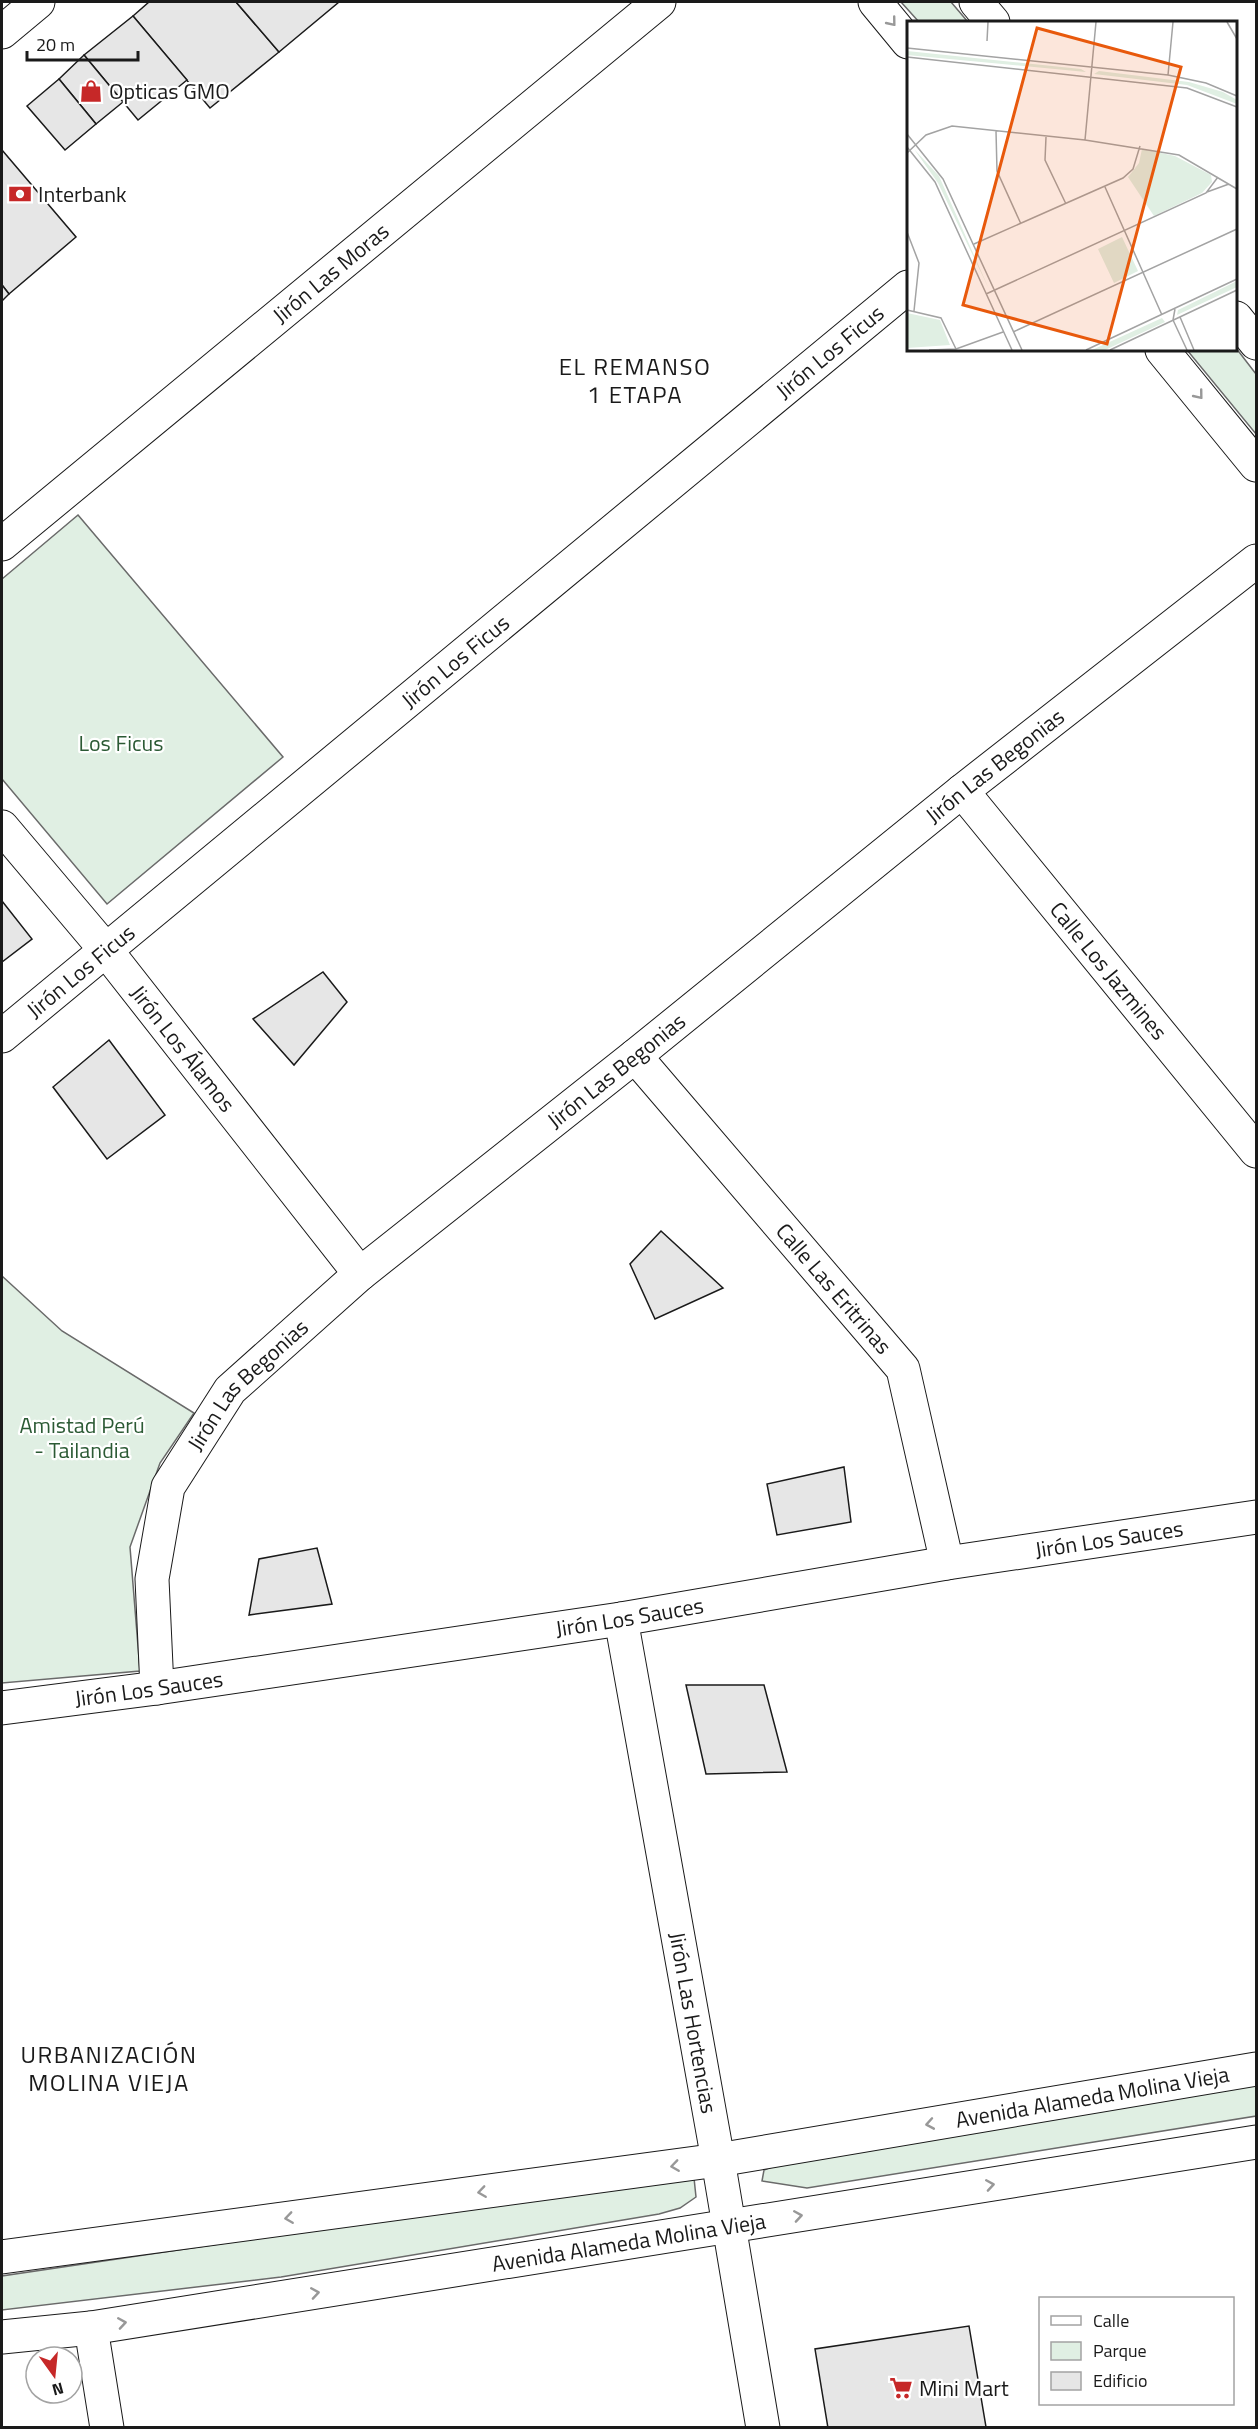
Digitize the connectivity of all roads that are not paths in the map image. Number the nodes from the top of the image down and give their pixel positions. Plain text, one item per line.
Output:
1 (38, 2) edge
2 (659, 2) edge
3 (875, 2) edge
4 (976, 2) edge
5 (992, 21) edge
6 (2, 32) edge
7 (907, 40) edge
8 (907, 289) edge
9 (1237, 319) edge
10 (1257, 343) edge
11 (1163, 351) edge
12 (1257, 465) edge
13 (2, 544) edge
14 (1257, 561) edge
15 (962, 791) junction
16 (2, 827) edge
17 (105, 949) junction
18 (2, 1035) edge
19 (635, 1056) junction
20 (1257, 1151) edge
21 (360, 1274) junction
22 (1257, 1517) edge
23 (947, 1563) junction
24 (621, 1619) junction
25 (157, 1688) junction
26 (2, 1708) edge
27 (1257, 2069) edge
28 (1257, 2142) edge
29 (718, 2160) junction
30 (728, 2227) junction
31 (2, 2257) edge
32 (91, 2328) junction
33 (2, 2337) edge
34 (107, 2427) edge
35 (763, 2427) edge

1 - 6 street
2 - 13 street, Jirón Las Moras
3 -> 7 street
4 - 5 street
8 - 17 street, Jirón Los Ficus
9 - 10 street
11 -> 12 street
14 - 15 street, Jirón Las Begonias
15 - 19 street, Jirón Las Begonias
15 - 20 street, Calle Los Jazmines
16 - 17 street, Jirón Los Álamos
17 - 18 street, Jirón Los Ficus
17 - 21 street, Jirón Los Álamos
19 - 21 street, Jirón Las Begonias
19 - 23 street, Calle Las Eritrinas
21 - 25 street, Jirón Las Begonias
22 - 23 street, Jirón Los Sauces
23 - 24 street, Jirón Los Sauces
24 - 25 street, Jirón Los Sauces
24 - 29 street, Jirón Las Hortencias
25 - 26 street, Jirón Los Sauces
27 -> 29 street, Avenida Alameda Molina Vieja
30 -> 28 street, Avenida Alameda Molina Vieja
29 - 30 street, Jirón Las Hortencias
29 -> 31 street, Avenida Alameda Molina Vieja
32 -> 30 street, Avenida Alameda Molina Vieja
30 - 35 street, Jirón Las Hortencias
32 - 33 street, Avenida Alameda Molina Vieja
32 - 34 street

